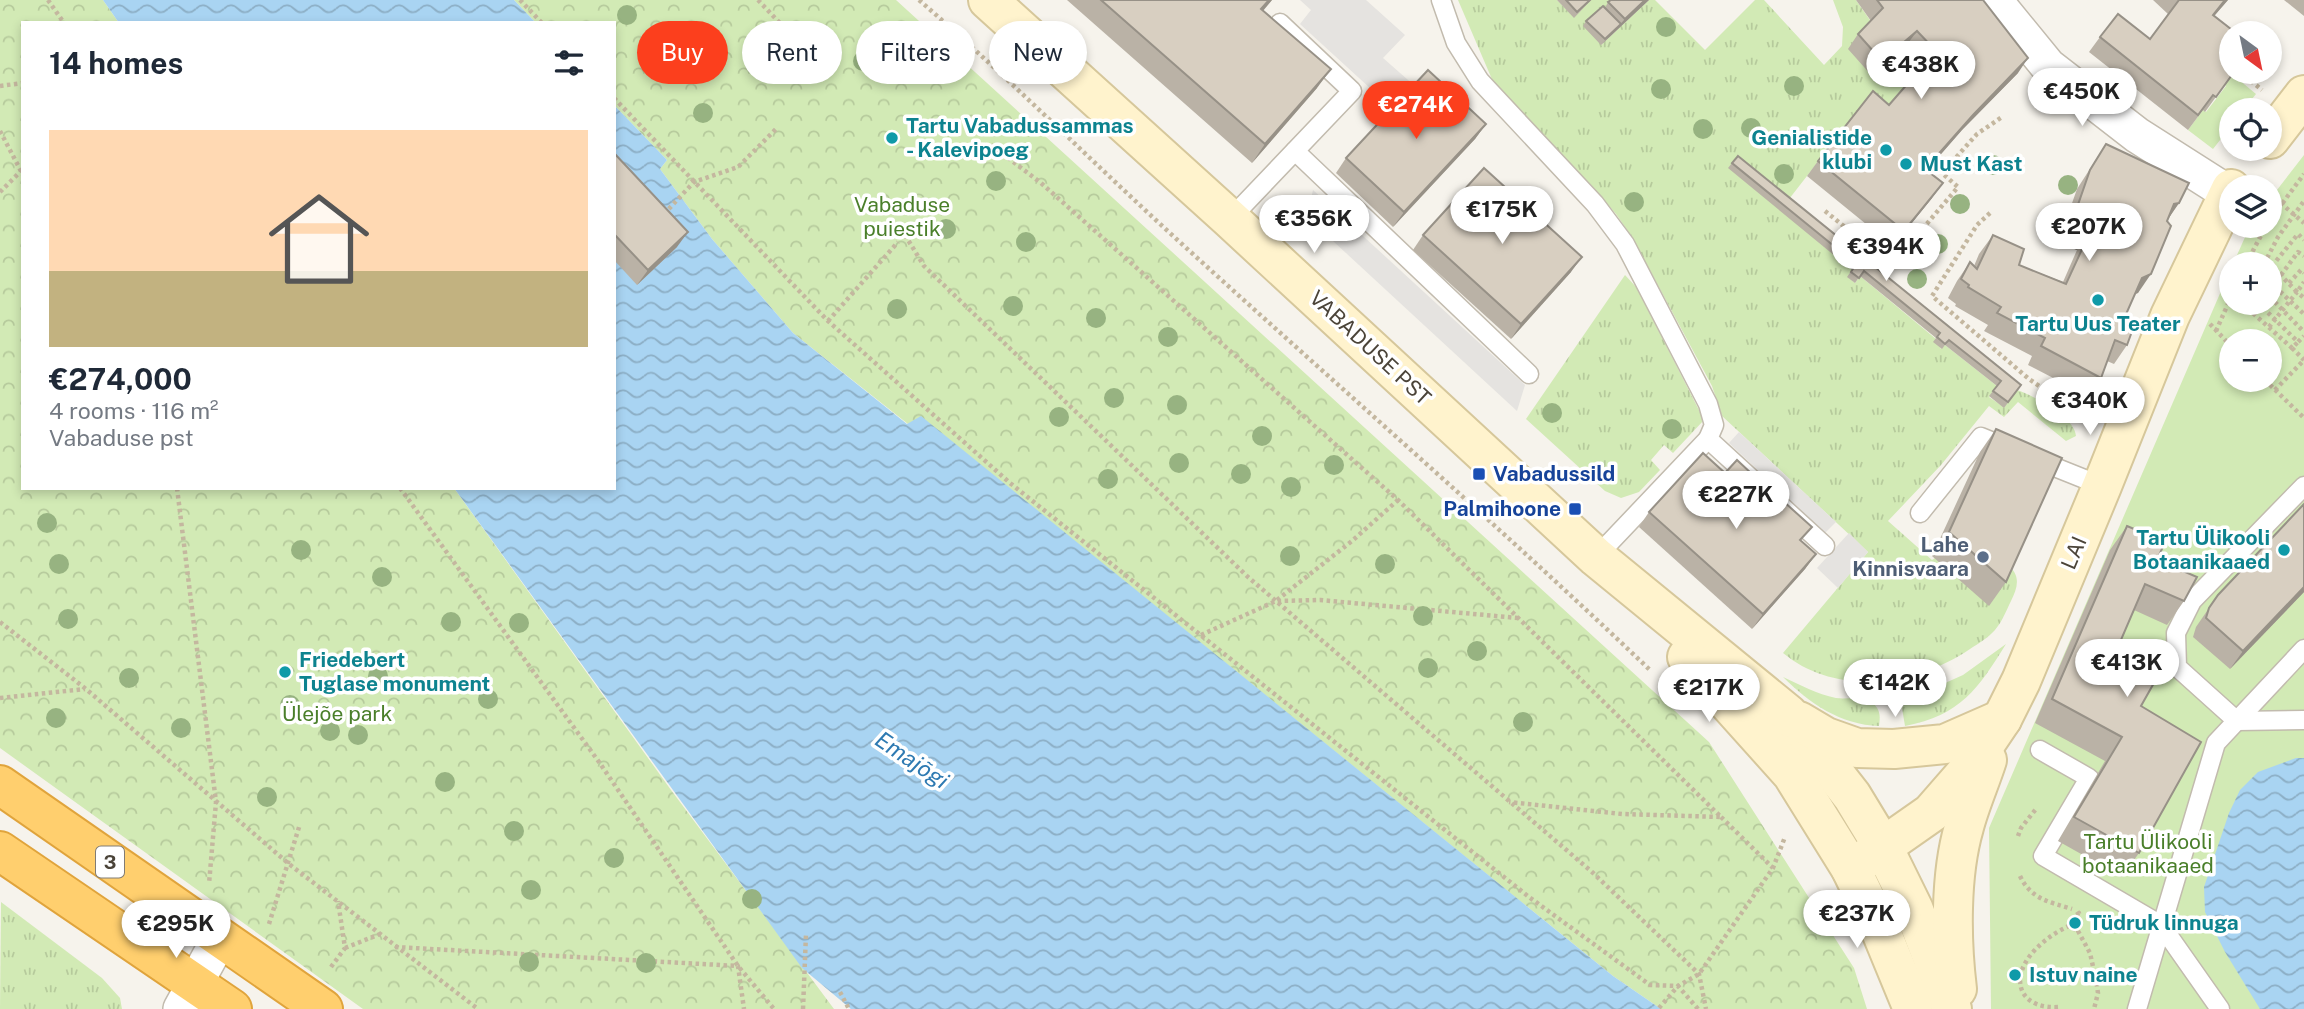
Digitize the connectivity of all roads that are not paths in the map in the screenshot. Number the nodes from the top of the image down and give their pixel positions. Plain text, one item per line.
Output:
1 (1441, 0) edge
2 (1994, 0) edge
3 (1000, 4) edge
4 (1280, 23) edge
5 (2304, 95) edge
6 (2282, 123) edge
7 (1295, 151) junction
8 (2253, 161) edge
9 (2242, 175) edge
10 (2219, 183) edge
11 (2219, 213) edge
12 (1230, 219) junction
13 (1529, 374) dead end
14 (1708, 439) junction
15 (2102, 486) junction
16 (2304, 486) edge
17 (1920, 513) dead end
18 (1825, 546) dead end
19 (1596, 557) junction
20 (2304, 649) edge
21 (1788, 714) junction
22 (2002, 719) junction
23 (2304, 720) edge
24 (2237, 721) junction
25 (2040, 750) dead end
26 (0, 785) edge
27 (1883, 847) junction
28 (0, 851) edge
29 (1850, 869) junction
30 (2161, 925) junction
31 (220, 938) junction
32 (187, 997) edge
33 (232, 1009) edge
34 (323, 1009) edge
35 (1913, 1009) edge
36 (1952, 1009) edge
37 (1960, 1009) edge
38 (2137, 1009) edge
39 (2220, 1009) edge

1 - 14 lane
2 - 10 street
3 - 12 main road, VABADUSE PST
4 - 7 lane
5 - 6 main road
7 - 12 lane
7 - 13 lane
8 - 9 main road, LAI
11 - 15 main road, LAI
12 - 19 main road, VABADUSE PST
14 - 18 lane
14 - 19 lane
15 - 17 lane
15 - 22 main road, LAI
16 - 24 lane
19 - 21 main road, VABADUSE PST
19 - 29 main road, VABADUSE PST
20 - 24 lane
21 - 22 main road
21 - 27 main road, VABADUSE PST
22 - 27 main road, LAI
22 - 37 main road
23 - 24 lane
24 - 30 lane
25 - 30 lane
26 - 31 highway, 3
27 - 29 main road, LAI
27 - 36 main road, VABADUSE PST
28 - 32 highway
29 - 35 main road, VABADUSE PST
30 - 38 lane
30 - 39 lane
31 - 32 street
31 - 34 highway, 3
32 - 33 highway

